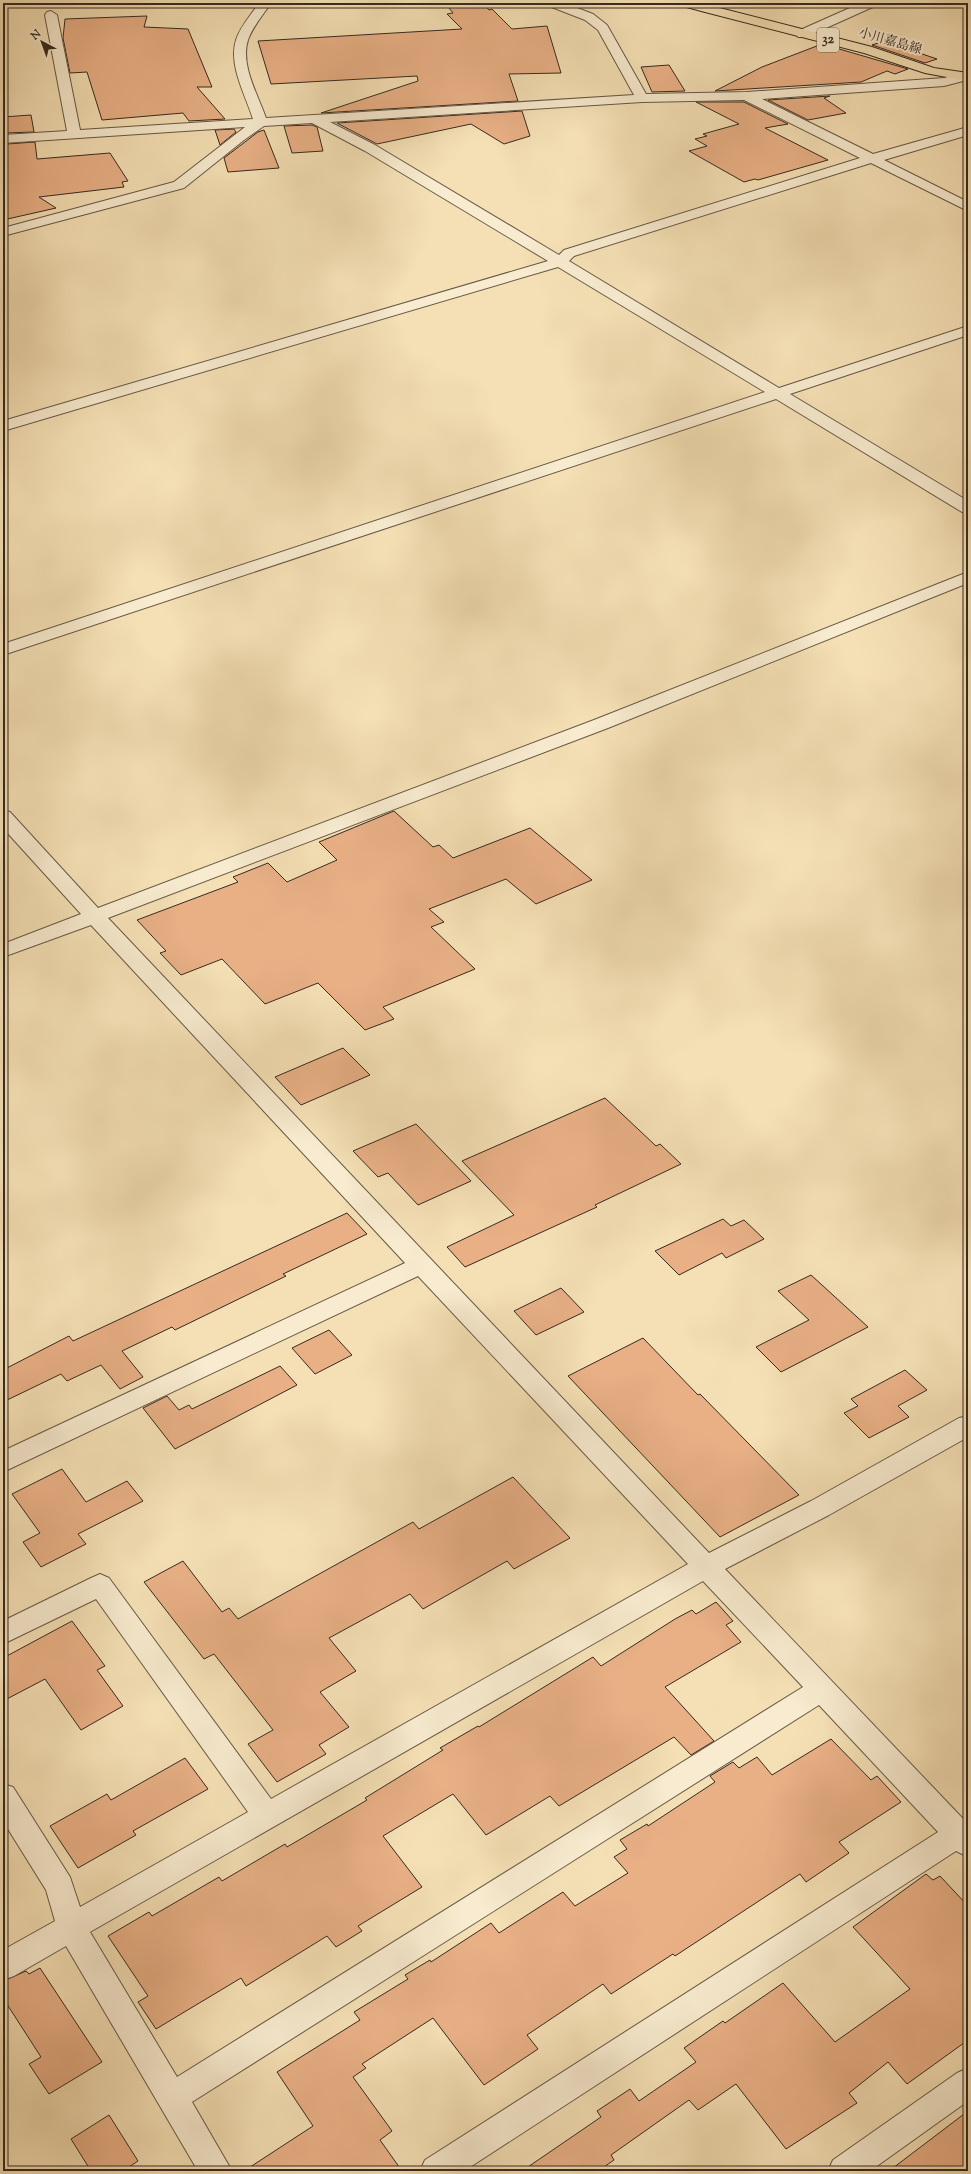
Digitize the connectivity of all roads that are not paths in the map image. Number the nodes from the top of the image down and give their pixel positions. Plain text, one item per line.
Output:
1 (265, 3) edge
2 (553, 3) edge
3 (687, 3) edge
4 (871, 3) edge
5 (51, 15) dead end
6 (802, 34) junction
7 (965, 77) edge
8 (747, 96) junction
9 (642, 98) junction
10 (314, 119) junction
11 (261, 122) junction
12 (968, 131) edge
13 (74, 134) junction
14 (3, 139) edge
15 (871, 159) junction
16 (968, 207) edge
17 (3, 232) edge
18 (560, 262) junction
19 (968, 330) edge
20 (777, 392) junction
21 (3, 426) edge
22 (968, 508) edge
23 (968, 577) edge
24 (3, 650) edge
25 (3, 816) edge
26 (94, 916) junction
27 (3, 951) edge
28 (421, 1265) junction
29 (968, 1425) edge
30 (3, 1462) edge
31 (705, 1567) junction
32 (3, 1633) edge
33 (821, 1690) junction
34 (3, 1796) edge
35 (267, 1816) junction
36 (963, 1839) edge
37 (71, 1927) junction
38 (3, 1966) edge
39 (968, 2083) edge
40 (173, 2097) junction
41 (216, 2171) edge
42 (436, 2171) edge
43 (844, 2171) edge

1 - 11 street
2 - 9 street
3 - 6 main road, 小川嘉島線 / 32
4 - 6 street
5 - 13 street
6 - 7 main road, 小川嘉島線 / 32
7 - 8 street
8 - 9 street
8 - 15 street
9 - 10 street
10 - 11 street
10 - 18 street
11 - 13 street
11 - 17 street
12 - 15 street
13 - 14 street
15 - 16 street
15 - 18 street
18 - 20 street
18 - 21 street
19 - 20 street
20 - 22 street
20 - 24 street
23 - 26 street
25 - 26 street
26 - 27 street
26 - 28 street
28 - 30 street
28 - 31 street
29 - 31 street
31 - 33 street
31 - 35 street
32 - 35 street
33 - 36 street
33 - 40 street
34 - 37 street
35 - 37 street
36 - 42 street
37 - 38 street
37 - 40 street
39 - 43 street
40 - 41 street

